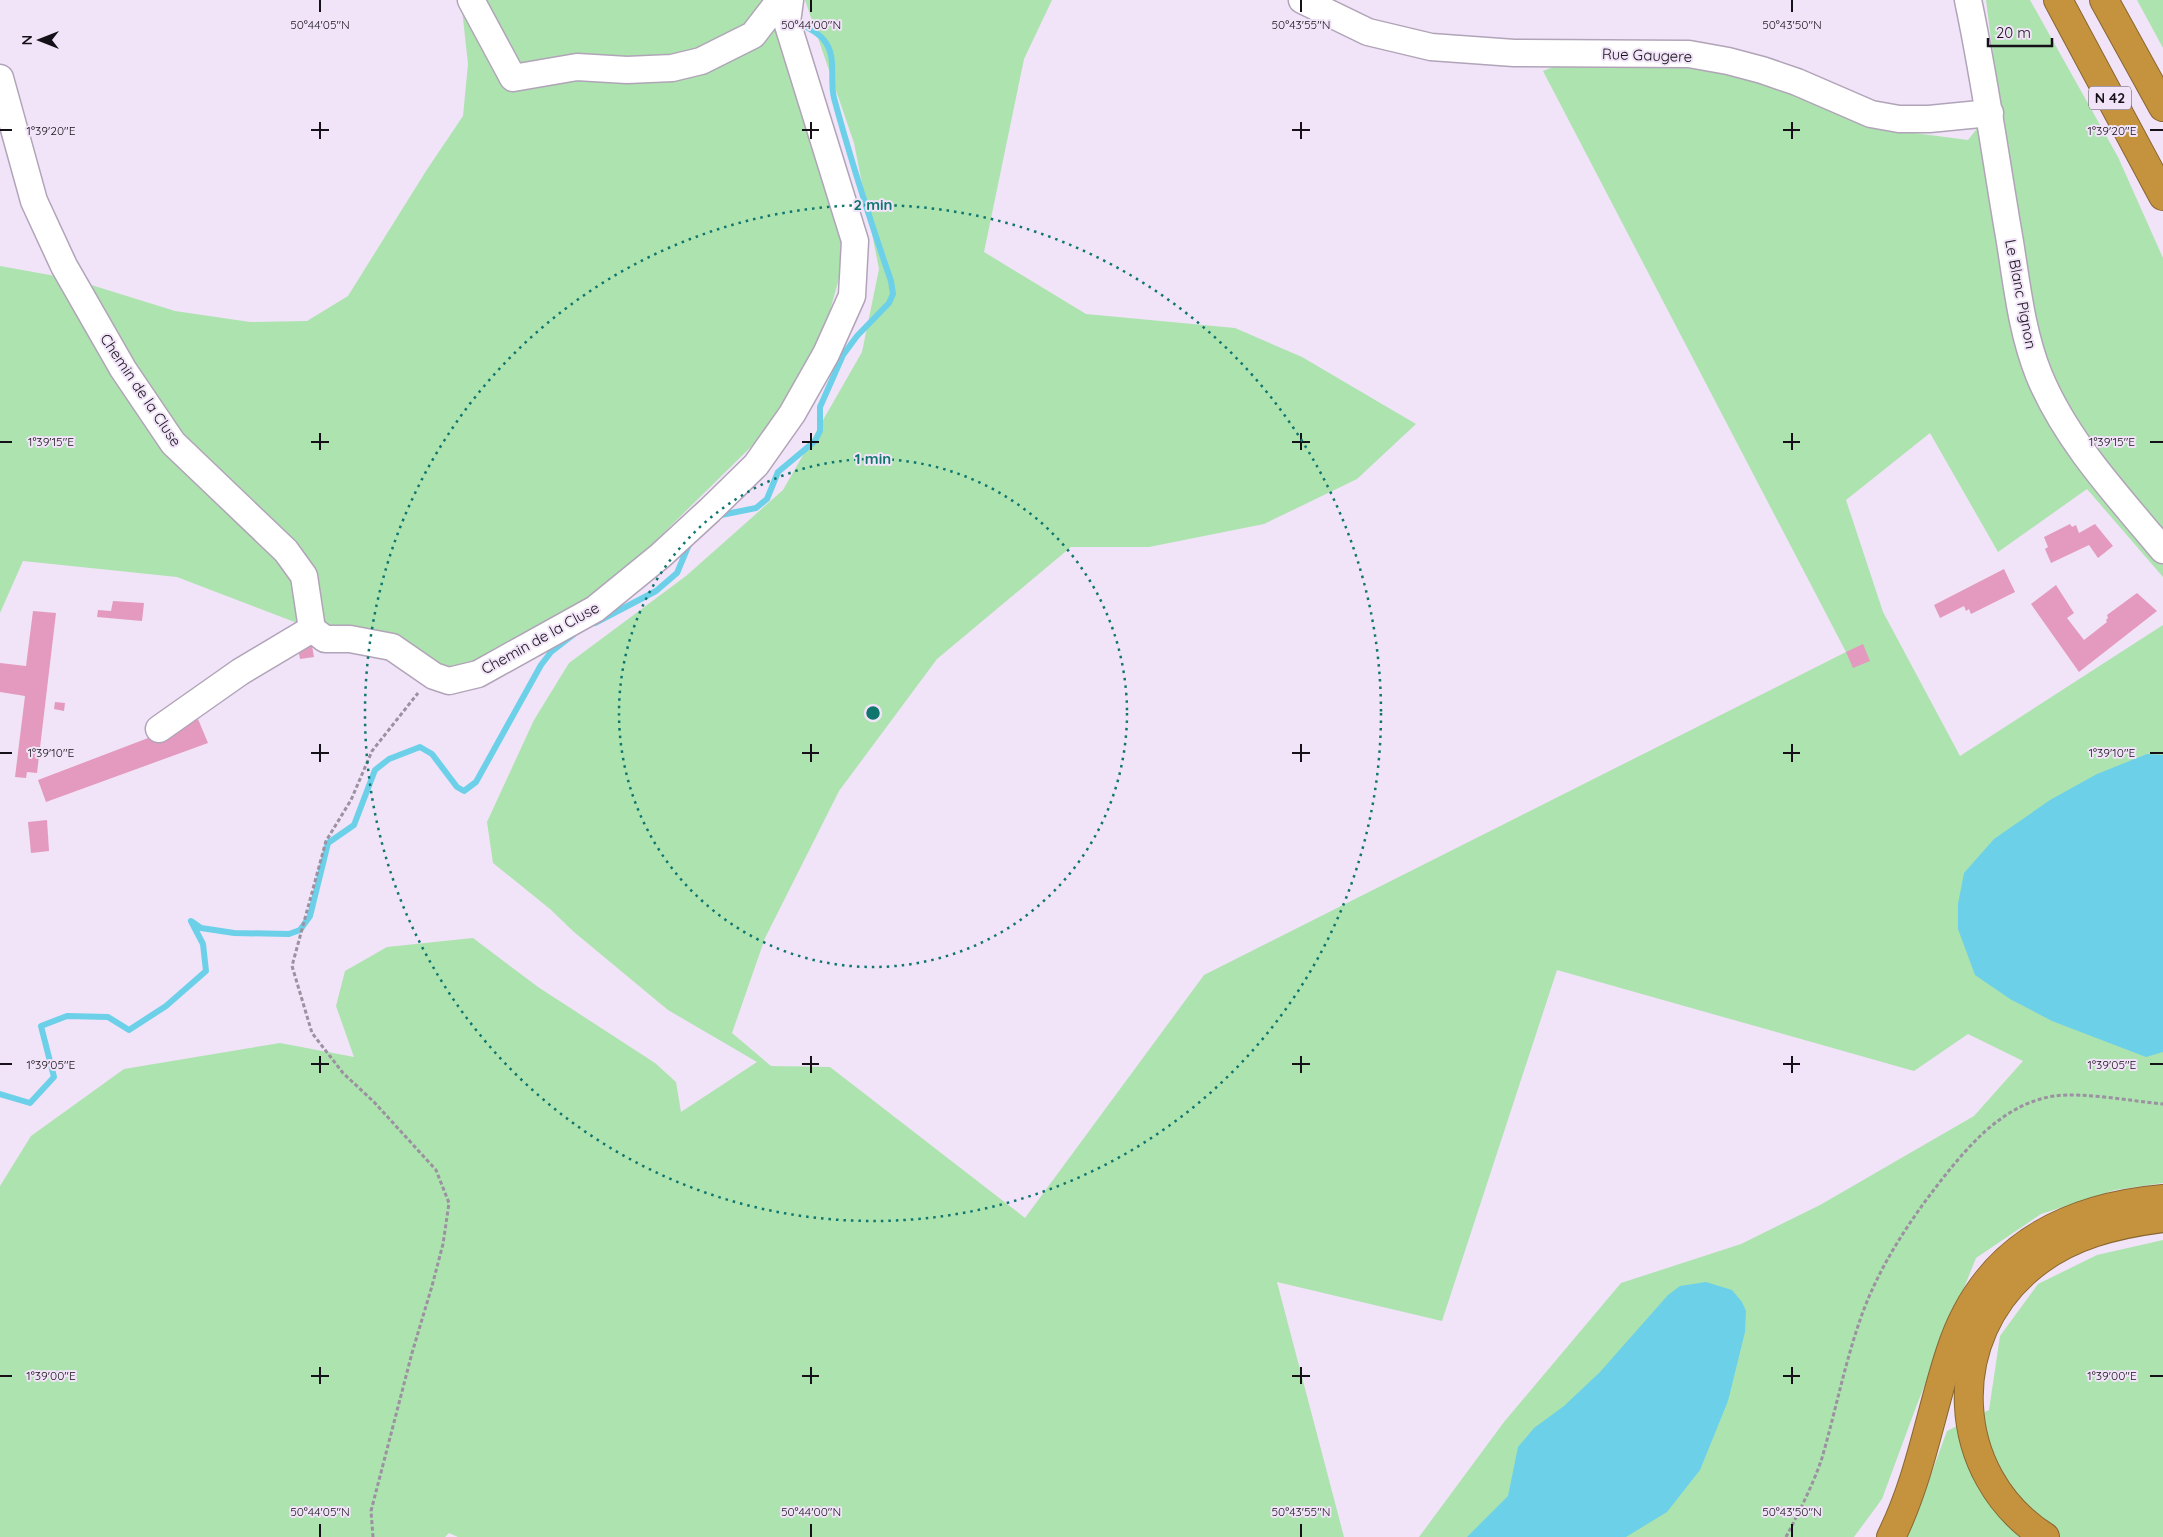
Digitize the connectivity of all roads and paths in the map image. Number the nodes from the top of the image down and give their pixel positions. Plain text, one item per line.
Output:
1 (471, 0) edge
2 (780, 0) edge
3 (790, 0) edge
4 (1302, 0) edge
5 (1968, 0) edge
6 (2058, 0) edge
7 (2104, 0) edge
8 (0, 78) edge
9 (2163, 106) edge
10 (1990, 112) junction
11 (2163, 196) edge
12 (2163, 550) edge
13 (312, 629) junction
14 (434, 676) junction
15 (159, 729) dead end
16 (2163, 1104) edge
17 (2163, 1199) edge
18 (2163, 1218) edge
19 (373, 1537) edge
20 (1786, 1537) edge
21 (1891, 1537) edge
22 (2045, 1537) edge

1 - 2 street
3 - 14 street, Chemin de la Cluse
4 - 10 street, Rue Gaugere
5 - 10 street, Le Blanc Pignon
6 - 11 highway, N 42
7 - 9 highway, N 42
8 - 13 street, Chemin de la Cluse
10 - 12 street, Le Blanc Pignon
13 - 14 street, Chemin de la Cluse
13 - 15 street
14 - 19 path
16 - 20 path
17 - 21 highway
18 - 22 highway

